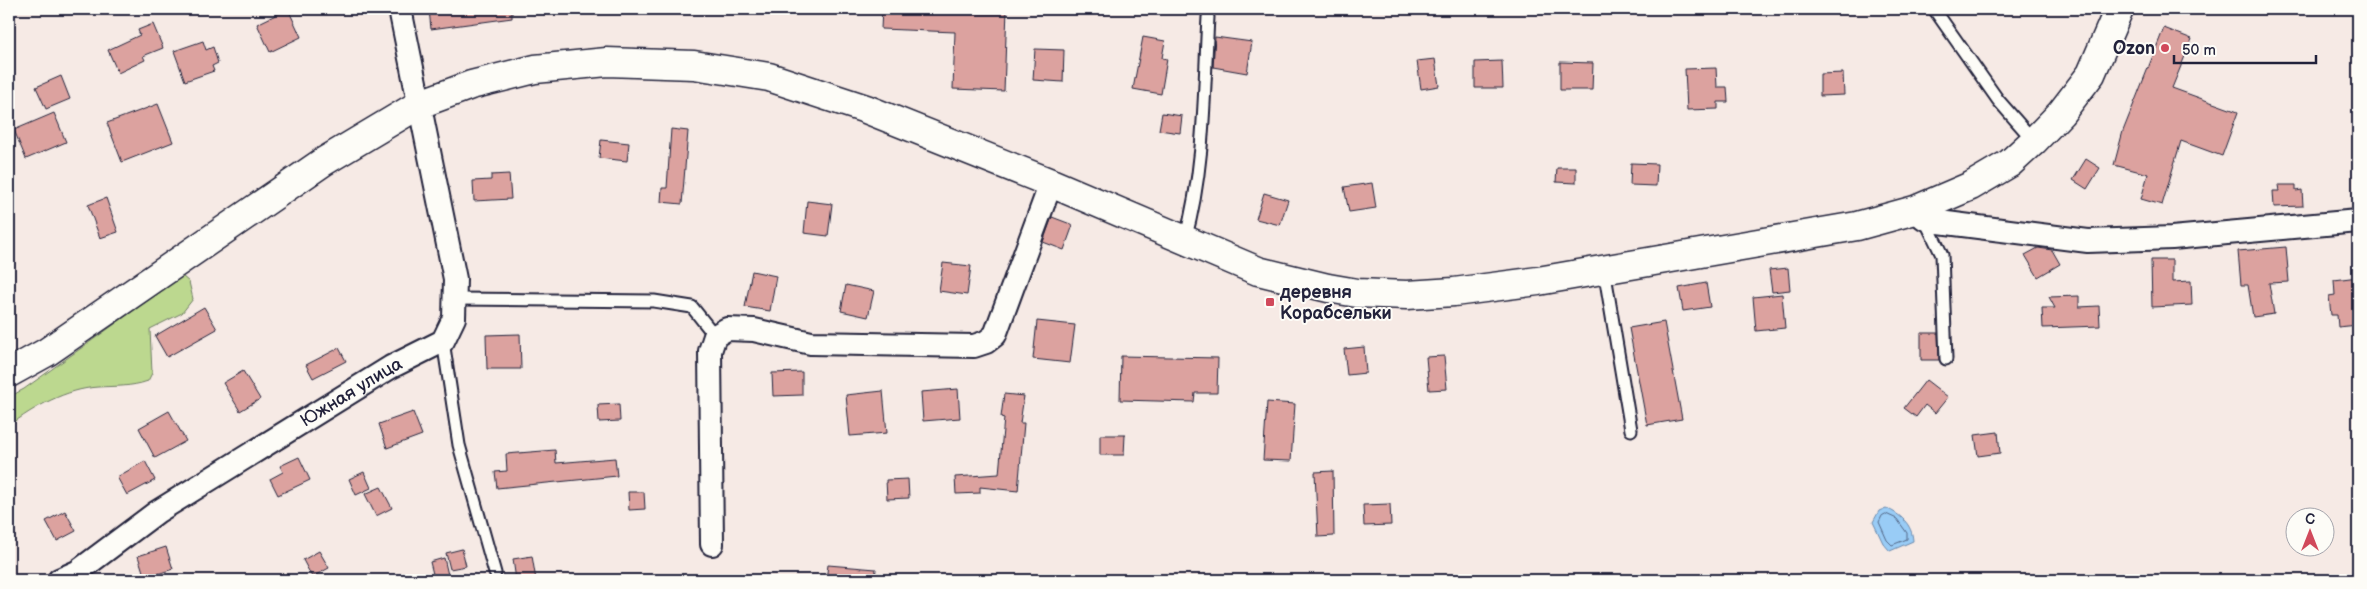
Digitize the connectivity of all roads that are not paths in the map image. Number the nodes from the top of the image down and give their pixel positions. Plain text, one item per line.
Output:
1 (400, 9) edge
2 (1934, 9) edge
3 (2119, 9) edge
4 (1208, 17) dead end
5 (420, 104) junction
6 (2034, 141) junction
7 (1051, 183) junction
8 (1920, 214) junction
9 (2358, 221) edge
10 (1185, 240) junction
11 (1604, 269) junction
12 (454, 299) junction
13 (715, 336) junction
14 (442, 341) junction
15 (1946, 359) dead end
16 (9, 373) edge
17 (1631, 430) dead end
18 (712, 544) dead end
19 (495, 574) dead end
20 (58, 580) edge

1 - 5 street
2 - 6 lane
3 - 6 main road
4 - 10 lane
5 - 7 main road
5 - 12 street
5 - 16 main road
6 - 8 main road
7 - 10 main road
7 - 13 street
8 - 9 street
8 - 11 main road
8 - 15 lane
10 - 11 main road
11 - 17 lane
12 - 13 lane
12 - 14 street
13 - 18 street
14 - 19 lane
14 - 20 street, Южная улица

